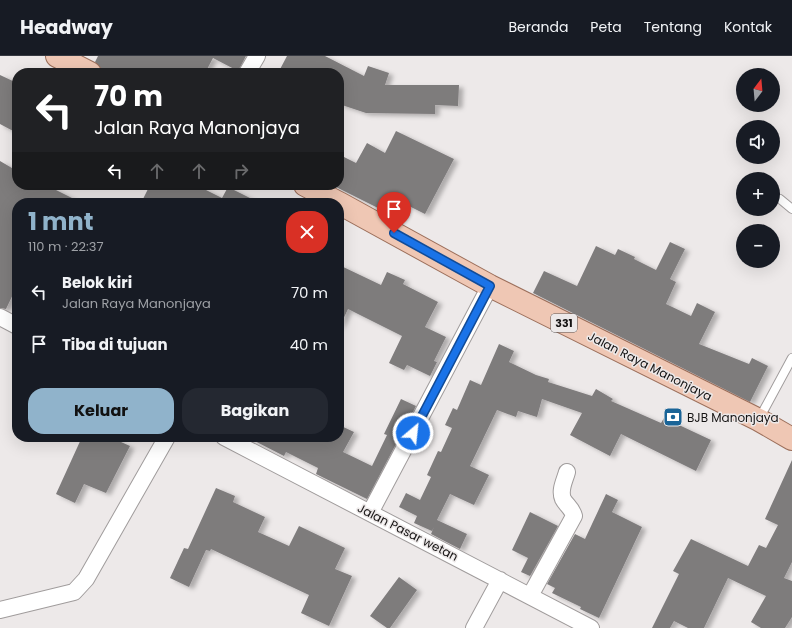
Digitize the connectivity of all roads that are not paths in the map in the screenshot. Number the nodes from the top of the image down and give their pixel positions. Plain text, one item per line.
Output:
1 (57, 56) edge
2 (256, 56) edge
3 (80, 68) edge
4 (250, 68) edge
5 (314, 190) edge
6 (330, 198) edge
7 (780, 199) dead end
8 (344, 206) edge
9 (792, 209) edge
10 (490, 286) junction
11 (0, 317) edge
12 (12, 323) edge
13 (792, 358) edge
14 (759, 420) junction
15 (792, 439) edge
16 (164, 442) edge
17 (234, 442) edge
18 (567, 472) dead end
19 (370, 513) junction
20 (500, 580) junction
21 (530, 596) junction
22 (0, 610) edge
23 (474, 628) edge
24 (591, 628) edge

1 - 3 main road
2 - 4 street
5 - 6 main road, Jalan Raya Manonjaya / 331
7 - 9 lane
8 - 10 main road, Jalan Raya Manonjaya / 331
10 - 14 main road, Jalan Raya Manonjaya / 331
10 - 19 street
11 - 12 street
13 - 14 lane
14 - 15 main road, Jalan Raya Manonjaya / 331
16 - 22 street
17 - 19 street, Jalan Pasar wetan
18 - 21 street
19 - 20 street, Jalan Pasar wetan
20 - 21 street, Jalan Pasar wetan
20 - 23 street
21 - 24 street, Jalan Pasar wetan

